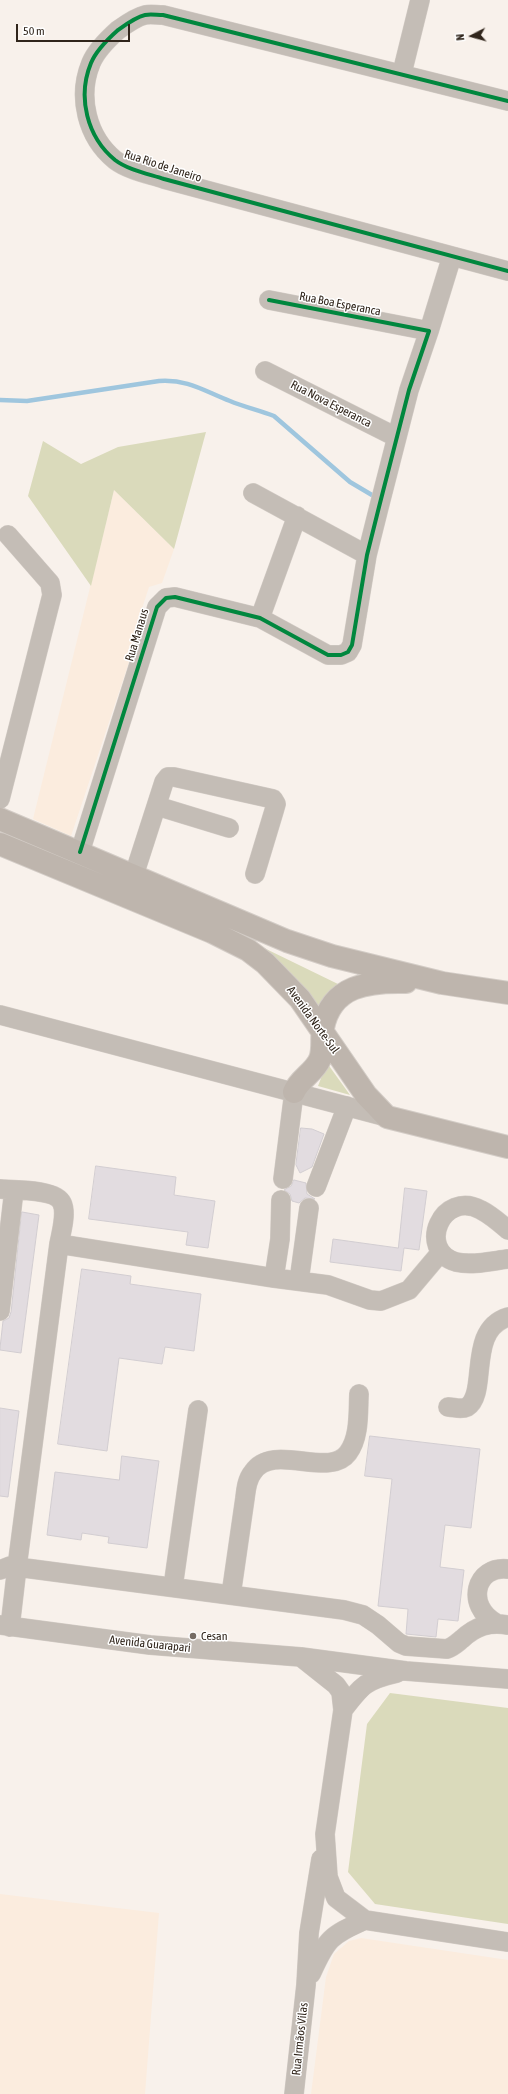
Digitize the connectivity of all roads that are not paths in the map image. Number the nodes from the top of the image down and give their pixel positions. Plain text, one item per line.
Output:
1 (420, 0) edge
2 (402, 73) junction
3 (508, 101) edge
4 (452, 256) junction
5 (508, 271) edge
6 (269, 300) dead end
7 (429, 331) junction
8 (265, 371) dead end
9 (396, 437) junction
10 (253, 493) dead end
11 (297, 516) junction
12 (8, 535) dead end
13 (367, 555) junction
14 (260, 618) junction
15 (0, 799) edge
16 (157, 806) junction
17 (0, 819) edge
18 (229, 828) dead end
19 (0, 844) edge
20 (80, 852) junction
21 (255, 874) dead end
22 (134, 875) junction
23 (442, 983) junction
24 (508, 993) edge
25 (0, 1015) edge
26 (322, 1030) junction
27 (294, 1092) junction
28 (347, 1106) junction
29 (387, 1117) junction
30 (508, 1147) edge
31 (283, 1179) dead end
32 (316, 1187) dead end
33 (7, 1190) edge
34 (281, 1200) dead end
35 (309, 1208) dead end
36 (508, 1230) edge
37 (59, 1244) junction
38 (441, 1252) junction
39 (508, 1259) edge
40 (274, 1278) junction
41 (299, 1281) junction
42 (0, 1311) edge
43 (508, 1317) edge
44 (359, 1394) dead end
45 (448, 1407) dead end
46 (198, 1410) dead end
47 (9, 1568) edge
48 (508, 1570) edge
49 (173, 1587) junction
50 (231, 1595) junction
51 (502, 1624) edge
52 (5, 1626) edge
53 (301, 1657) junction
54 (406, 1671) junction
55 (508, 1679) edge
56 (343, 1710) junction
57 (325, 1834) junction
58 (365, 1920) junction
59 (508, 1942) edge
60 (306, 1985) junction
61 (294, 2094) edge

1 - 2 street
2 - 3 street, Rua Rio de Janeiro
2 - 4 street, Rua Rio de Janeiro
4 - 5 street, Rua Rio de Janeiro
4 - 7 street
6 - 7 street, Rua Boa Esperanca
7 - 9 street
8 - 9 street, Rua Nova Esperanca
9 - 13 street
10 - 11 street
11 - 13 street
11 - 14 street
12 - 15 street
13 - 14 street, Rua Manaus
14 - 20 street, Rua Manaus
16 - 18 street
16 - 21 street
16 - 22 street
17 - 20 main road
19 - 26 main road, Avenida Norte-Sul
20 - 22 main road
22 - 23 main road
23 - 24 main road
23 - 26 main road
25 - 27 street
26 - 27 main road
26 - 29 main road, Avenida Norte-Sul
27 - 28 street
27 - 31 street
28 - 29 street
28 - 32 street
29 - 30 main road
33 - 37 street
33 - 42 street
34 - 40 street
35 - 41 street
36 - 38 street
37 - 40 street
37 - 47 street
38 - 39 street
38 - 41 street
40 - 41 street
43 - 45 street
44 - 50 street
46 - 49 street
47 - 49 street
47 - 52 street
48 - 51 street
49 - 50 street
50 - 51 street
52 - 53 street, Avenida Guarapari
53 - 54 street, Avenida Guarapari
53 - 56 street
54 - 55 street, Avenida Guarapari
54 - 56 street
56 - 57 street
57 - 58 street
57 - 60 street, Rua Irmãos Vilas
58 - 59 street
58 - 60 street
60 - 61 street, Rua Irmãos Vilas

